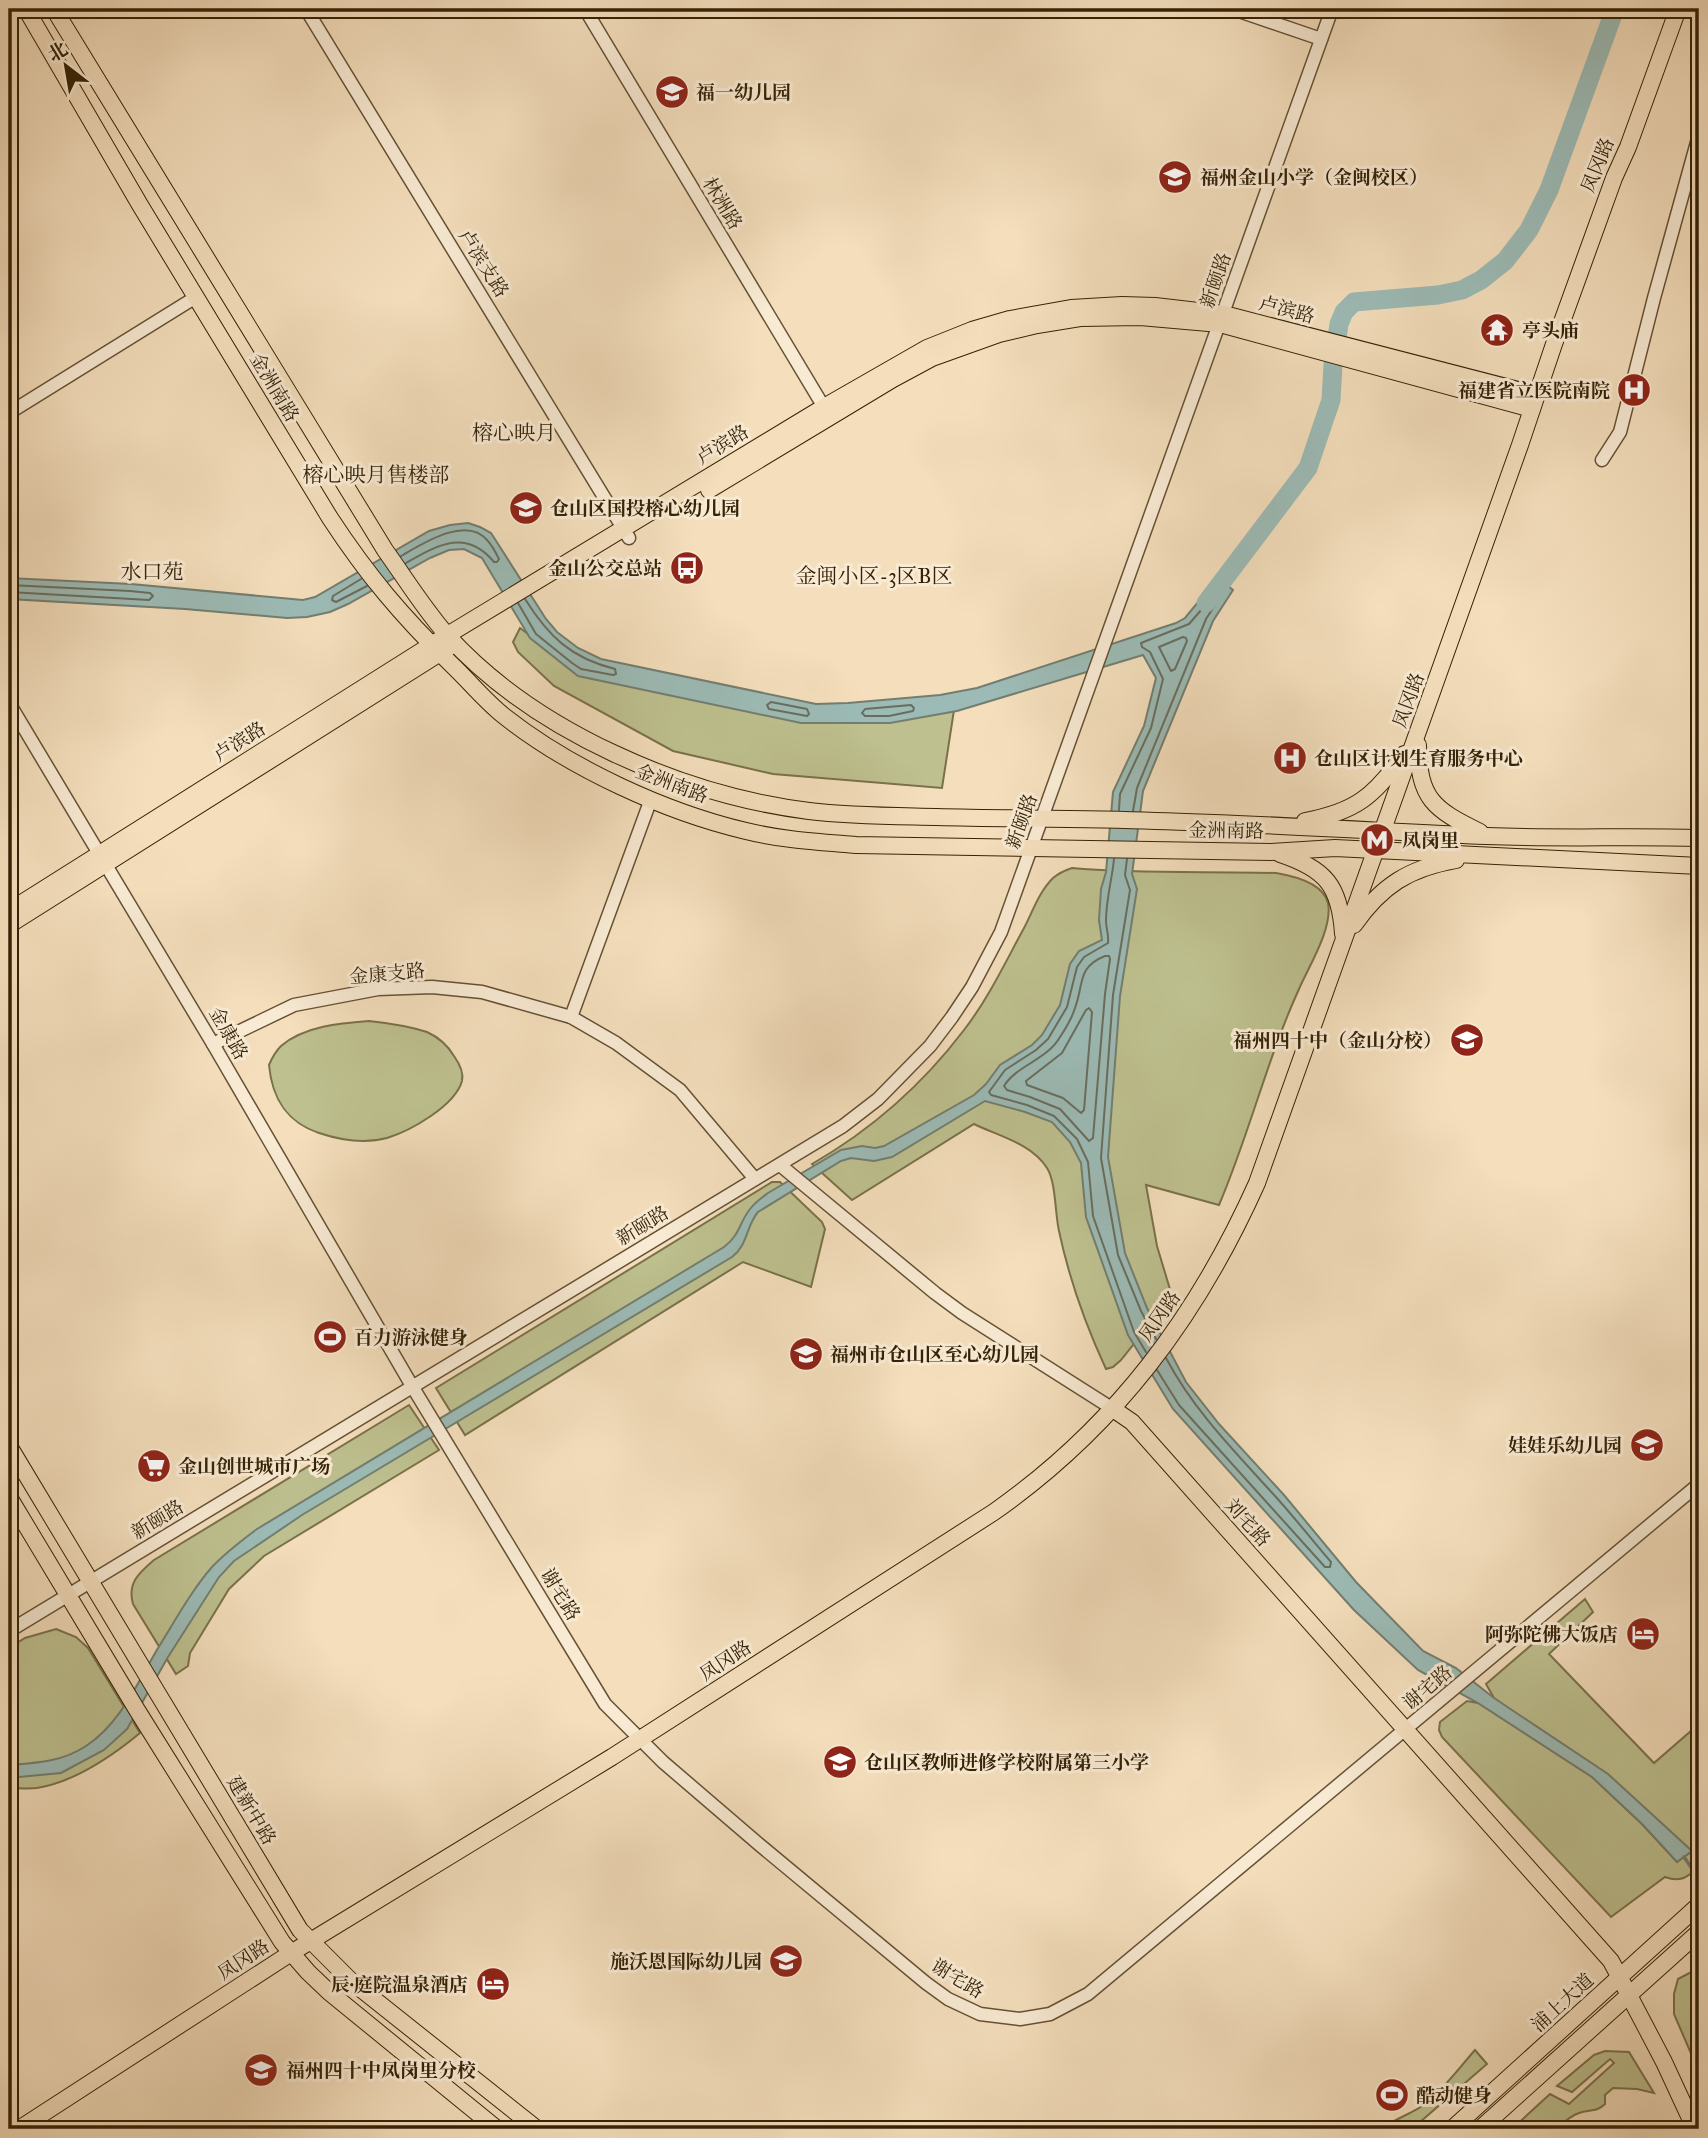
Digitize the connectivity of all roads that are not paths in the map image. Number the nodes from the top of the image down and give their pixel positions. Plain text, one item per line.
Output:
1 (26, 9) edge
2 (54, 9) edge
3 (306, 9) edge
4 (585, 9) edge
5 (1233, 9) edge
6 (1332, 9) edge
7 (1678, 9) edge
8 (1321, 39) junction
9 (1699, 135) edge
10 (196, 297) junction
11 (1222, 319) junction
12 (1535, 402) junction
13 (827, 412) junction
14 (9, 413) edge
15 (1602, 460) dead end
16 (626, 533) junction
17 (451, 639) junction
18 (435, 649) junction
19 (9, 703) edge
20 (1417, 735) junction
21 (651, 799) junction
22 (1042, 819) junction
23 (1282, 824) junction
24 (1382, 831) junction
25 (1488, 836) junction
26 (1699, 838) edge
27 (1031, 848) junction
28 (1376, 850) junction
29 (1271, 852) junction
30 (1480, 856) junction
31 (103, 859) junction
32 (1699, 866) edge
33 (9, 911) edge
34 (9, 925) edge
35 (1343, 941) junction
36 (571, 1017) junction
37 (213, 1044) junction
38 (780, 1165) junction
39 (755, 1179) junction
40 (412, 1386) junction
41 (1113, 1409) junction
42 (9, 1447) edge
43 (1699, 1484) edge
44 (9, 1497) edge
45 (90, 1582) junction
46 (68, 1595) junction
47 (9, 1631) edge
48 (1406, 1731) junction
49 (639, 1740) junction
50 (1699, 1906) edge
51 (1699, 1931) edge
52 (309, 1941) junction
53 (291, 1953) junction
54 (1621, 1977) junction
55 (1630, 1995) junction
56 (19, 2129) edge
57 (497, 2129) edge
58 (537, 2129) edge
59 (1452, 2129) edge
60 (1480, 2129) edge
61 (1695, 2129) edge

1 - 10 main road, 金洲南路
2 - 17 main road, 金洲南路
3 - 16 street, 卢滨支路
4 - 13 street, 林洲路
5 - 8 street
6 - 8 street, 新颐路
7 - 12 main road, 凤冈路
8 - 11 street, 新颐路
9 - 15 street
10 - 14 street
10 - 18 main road, 金洲南路
11 - 12 main road, 卢滨路
11 - 13 main road, 卢滨路
11 - 22 street, 新颐路
12 - 20 main road, 凤冈路
13 - 16 main road, 卢滨路
16 - 17 main road, 卢滨路
17 - 18 main road, 卢滨路
17 - 22 main road, 金洲南路
18 - 21 main road, 金洲南路
18 - 31 main road, 卢滨路
19 - 31 street, 金康路
20 - 23 main road
20 - 24 main road, 凤冈路
20 - 25 main road
21 - 27 main road, 金洲南路
21 - 36 street
22 - 23 main road, 金洲南路
22 - 27 street, 新颐路
23 - 24 main road, 金洲南路
24 - 25 main road, 金洲南路
24 - 28 main road, 凤冈路
25 - 26 main road, 金洲南路
27 - 29 main road, 金洲南路
27 - 38 street, 新颐路
28 - 29 main road, 金洲南路
28 - 30 main road, 金洲南路
28 - 35 main road, 凤冈路
29 - 35 main road
30 - 32 main road, 金洲南路
30 - 35 main road
31 - 33 main road, 卢滨路
31 - 34 main road
31 - 37 street, 金康路
35 - 41 main road, 凤冈路
36 - 37 street, 金康支路
36 - 39 street, 金康支路
37 - 40 street, 金康路
38 - 39 street, 新颐路
38 - 41 street, 刘宅路
39 - 40 street, 新颐路
40 - 45 street, 新颐路
40 - 49 street, 谢宅路
41 - 48 main road, 刘宅路
41 - 49 main road, 凤冈路
42 - 45 main road, 建新中路
43 - 48 street, 谢宅路
44 - 46 main road
45 - 46 street, 新颐路
45 - 52 main road, 建新中路
46 - 47 street, 新颐路
46 - 53 main road
48 - 49 street, 谢宅路
48 - 54 main road, 刘宅路
49 - 52 main road, 凤冈路
50 - 54 main road, 浦上大道
51 - 55 main road, 浦上大道
52 - 53 main road, 凤冈路
52 - 58 main road, 建新中路
53 - 56 main road, 凤冈路
53 - 57 main road
54 - 55 main road, 刘宅路
54 - 59 main road, 浦上大道
55 - 60 main road, 浦上大道
55 - 61 main road, 刘宅路

